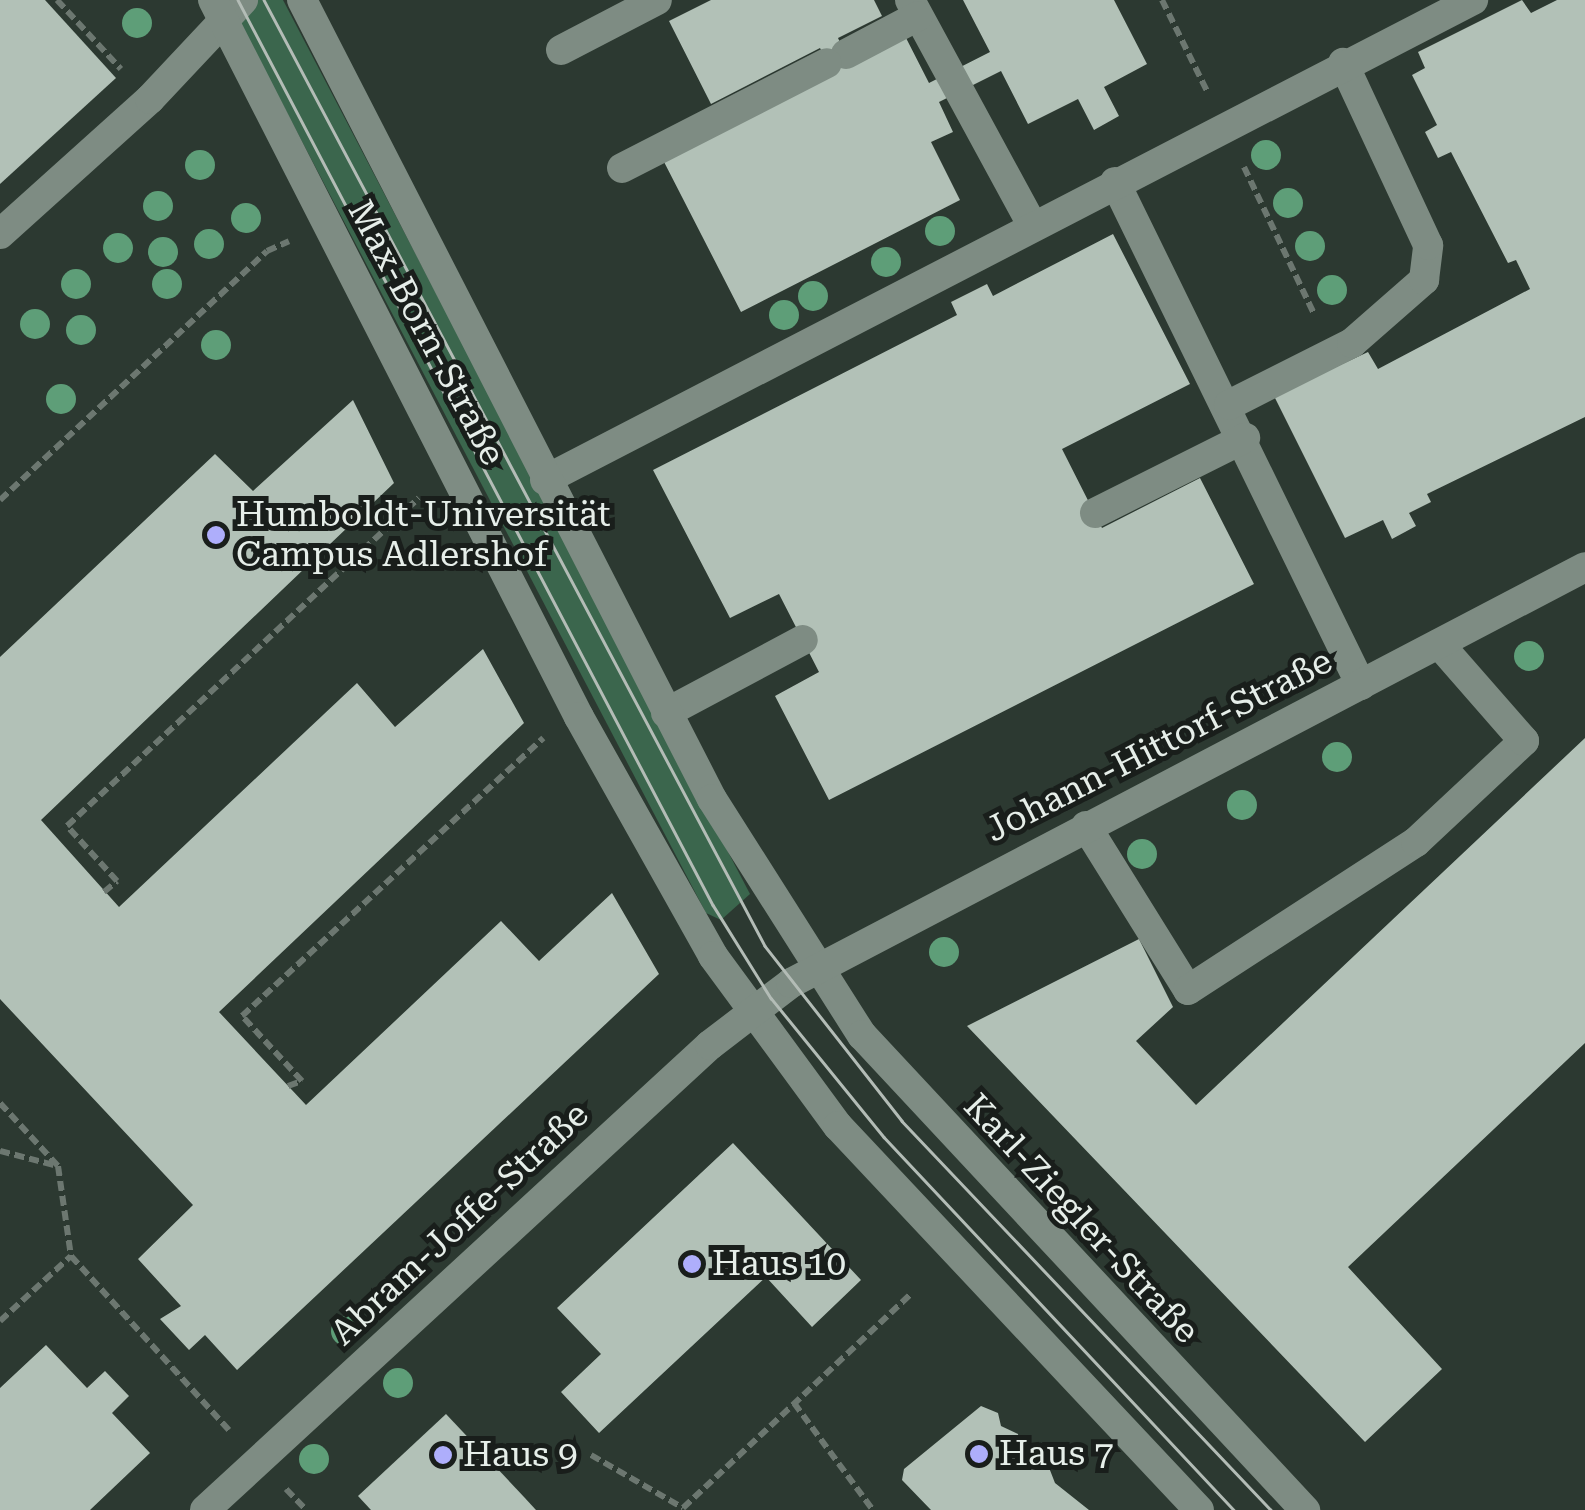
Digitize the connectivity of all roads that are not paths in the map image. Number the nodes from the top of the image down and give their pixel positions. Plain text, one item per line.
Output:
1 (302, 0) edge
2 (657, 0) edge
3 (1473, 0) edge
4 (226, 5) edge
5 (914, 8) edge
6 (560, 50) dead end
7 (1343, 63) junction
8 (622, 168) dead end
9 (1115, 182) junction
10 (1032, 225) junction
11 (0, 234) edge
12 (1229, 405) junction
13 (1245, 438) junction
14 (545, 480) junction
15 (1095, 513) dead end
16 (1585, 566) edge
17 (803, 640) dead end
18 (1439, 644) junction
19 (1360, 685) junction
20 (666, 712) junction
21 (1086, 826) junction
22 (818, 967) junction
23 (761, 1005) junction
24 (205, 1510) edge
25 (1199, 1510) edge
26 (1305, 1510) edge

1 - 14 street, Max-Born-Straße
2 - 6 street
3 - 7 street
4 - 11 street
4 - 23 street, Max-Born-Straße
5 - 8 street
5 - 10 street
7 - 9 street
7 - 12 street
9 - 10 street
9 - 12 street
10 - 14 street
12 - 13 street
13 - 15 street
13 - 19 street
14 - 20 street, Max-Born-Straße
16 - 18 street, Johann-Hittorf-Straße
17 - 20 street
18 - 19 street, Johann-Hittorf-Straße
18 - 21 street
19 - 21 street, Johann-Hittorf-Straße
20 - 22 street, Max-Born-Straße
21 - 22 street, Johann-Hittorf-Straße
22 - 23 street, Johann-Hittorf-Straße
22 - 26 street, Karl-Ziegler-Straße
23 - 24 street, Abram-Joffe-Straße
23 - 25 street

